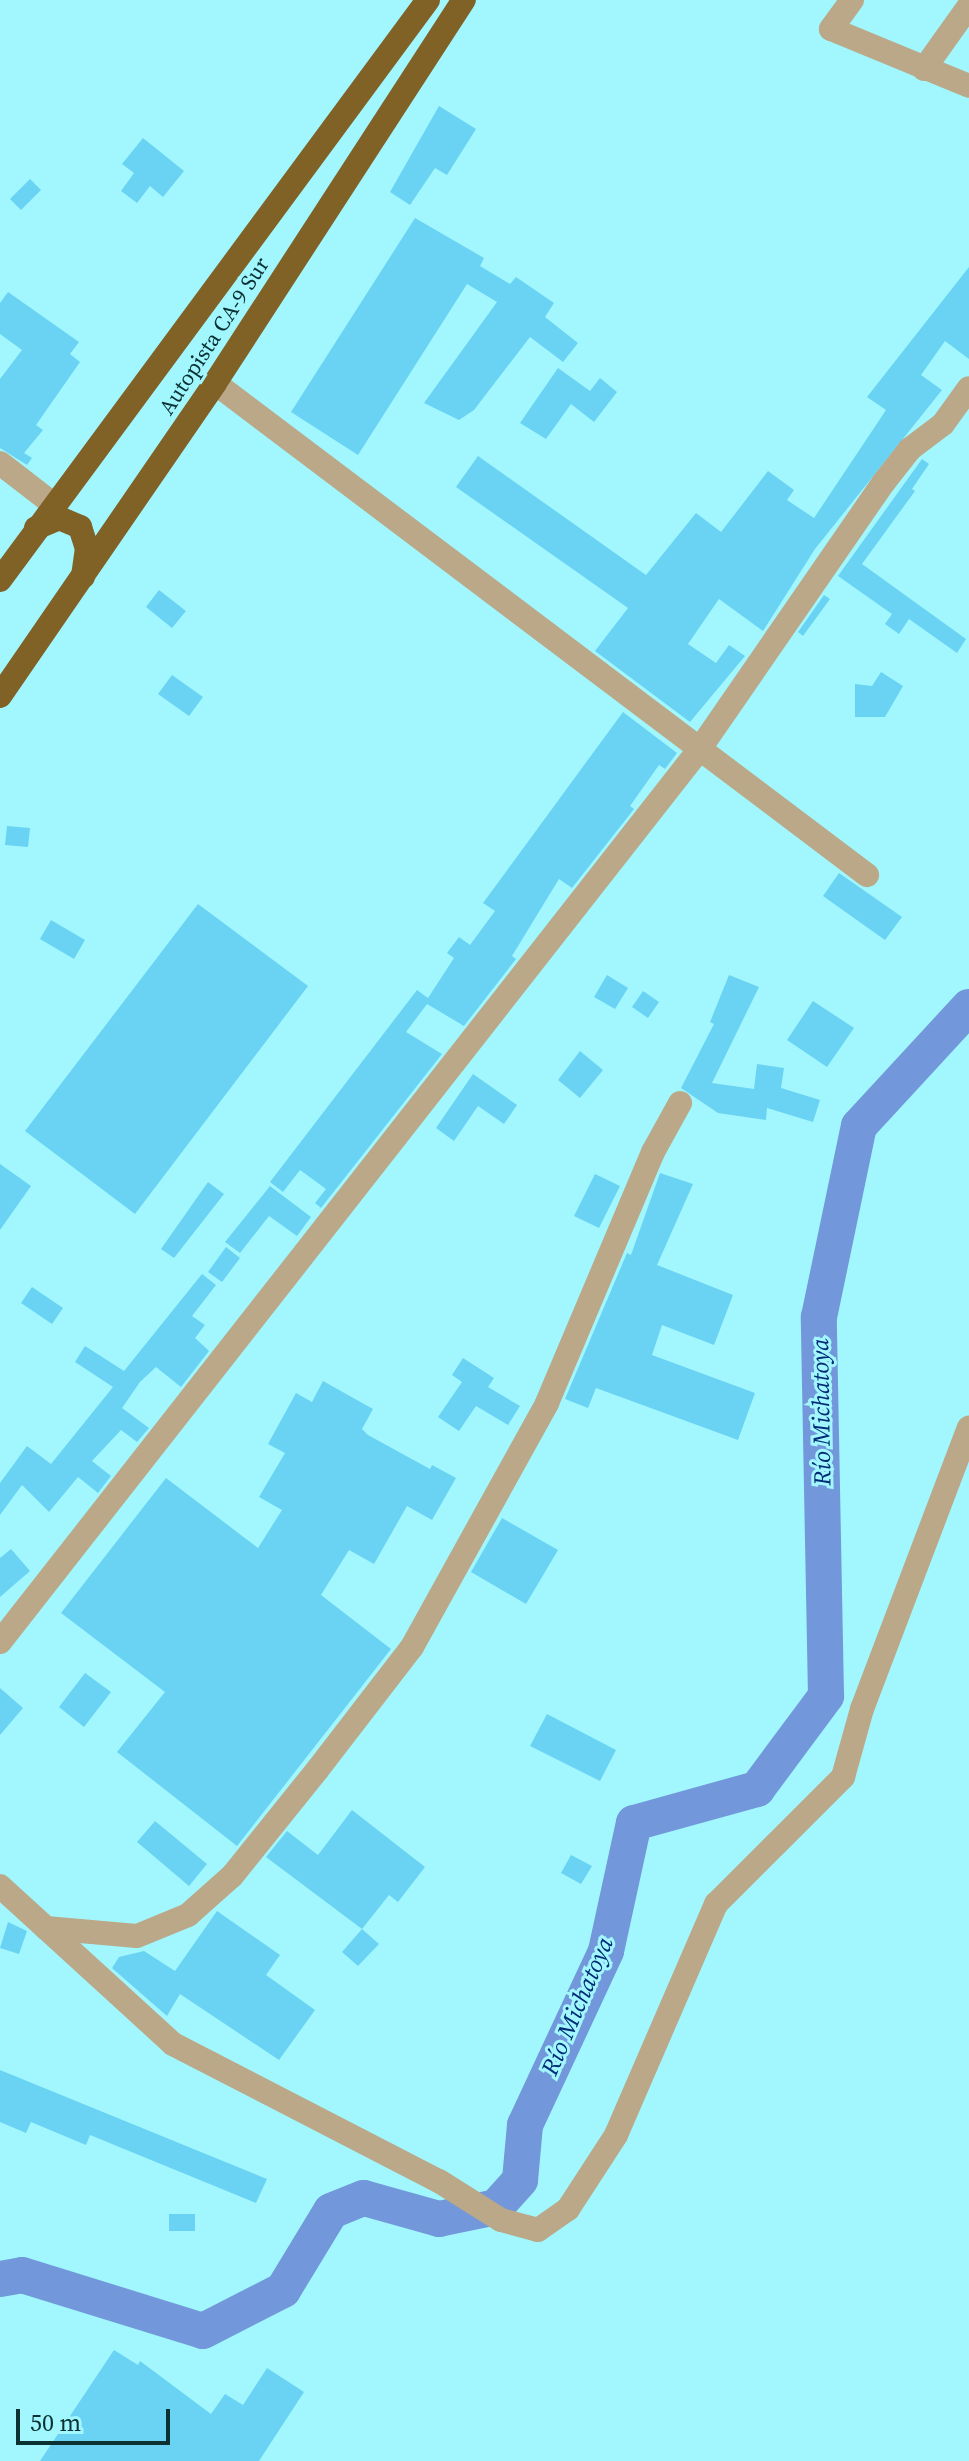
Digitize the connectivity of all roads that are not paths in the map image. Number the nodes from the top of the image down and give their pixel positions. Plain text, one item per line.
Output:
1 (428, 0) edge
2 (464, 0) edge
3 (852, 0) edge
4 (969, 6) edge
5 (924, 69) junction
6 (969, 86) edge
7 (215, 383) junction
8 (969, 388) edge
9 (0, 463) edge
10 (53, 504) junction
11 (36, 528) junction
12 (82, 579) junction
13 (0, 580) edge
14 (0, 696) edge
15 (699, 750) junction
16 (867, 875) dead end
17 (680, 1103) dead end
18 (969, 1428) edge
19 (0, 1642) edge
20 (0, 1886) edge
21 (46, 1928) junction

1 - 10 highway, Autopista CA-9 Sur
2 - 7 highway, Autopista CA-9 Sur
3 - 5 street
4 - 5 street
5 - 6 street
7 - 12 highway, Autopista CA-9 Sur
7 - 15 street
8 - 15 street
9 - 10 street
10 - 11 highway, Autopista CA-9 Sur
11 - 12 highway
11 - 13 highway, Autopista CA-9 Sur
12 - 14 highway, Autopista CA-9 Sur
15 - 16 street
15 - 19 street
17 - 21 street
18 - 21 street
20 - 21 street

